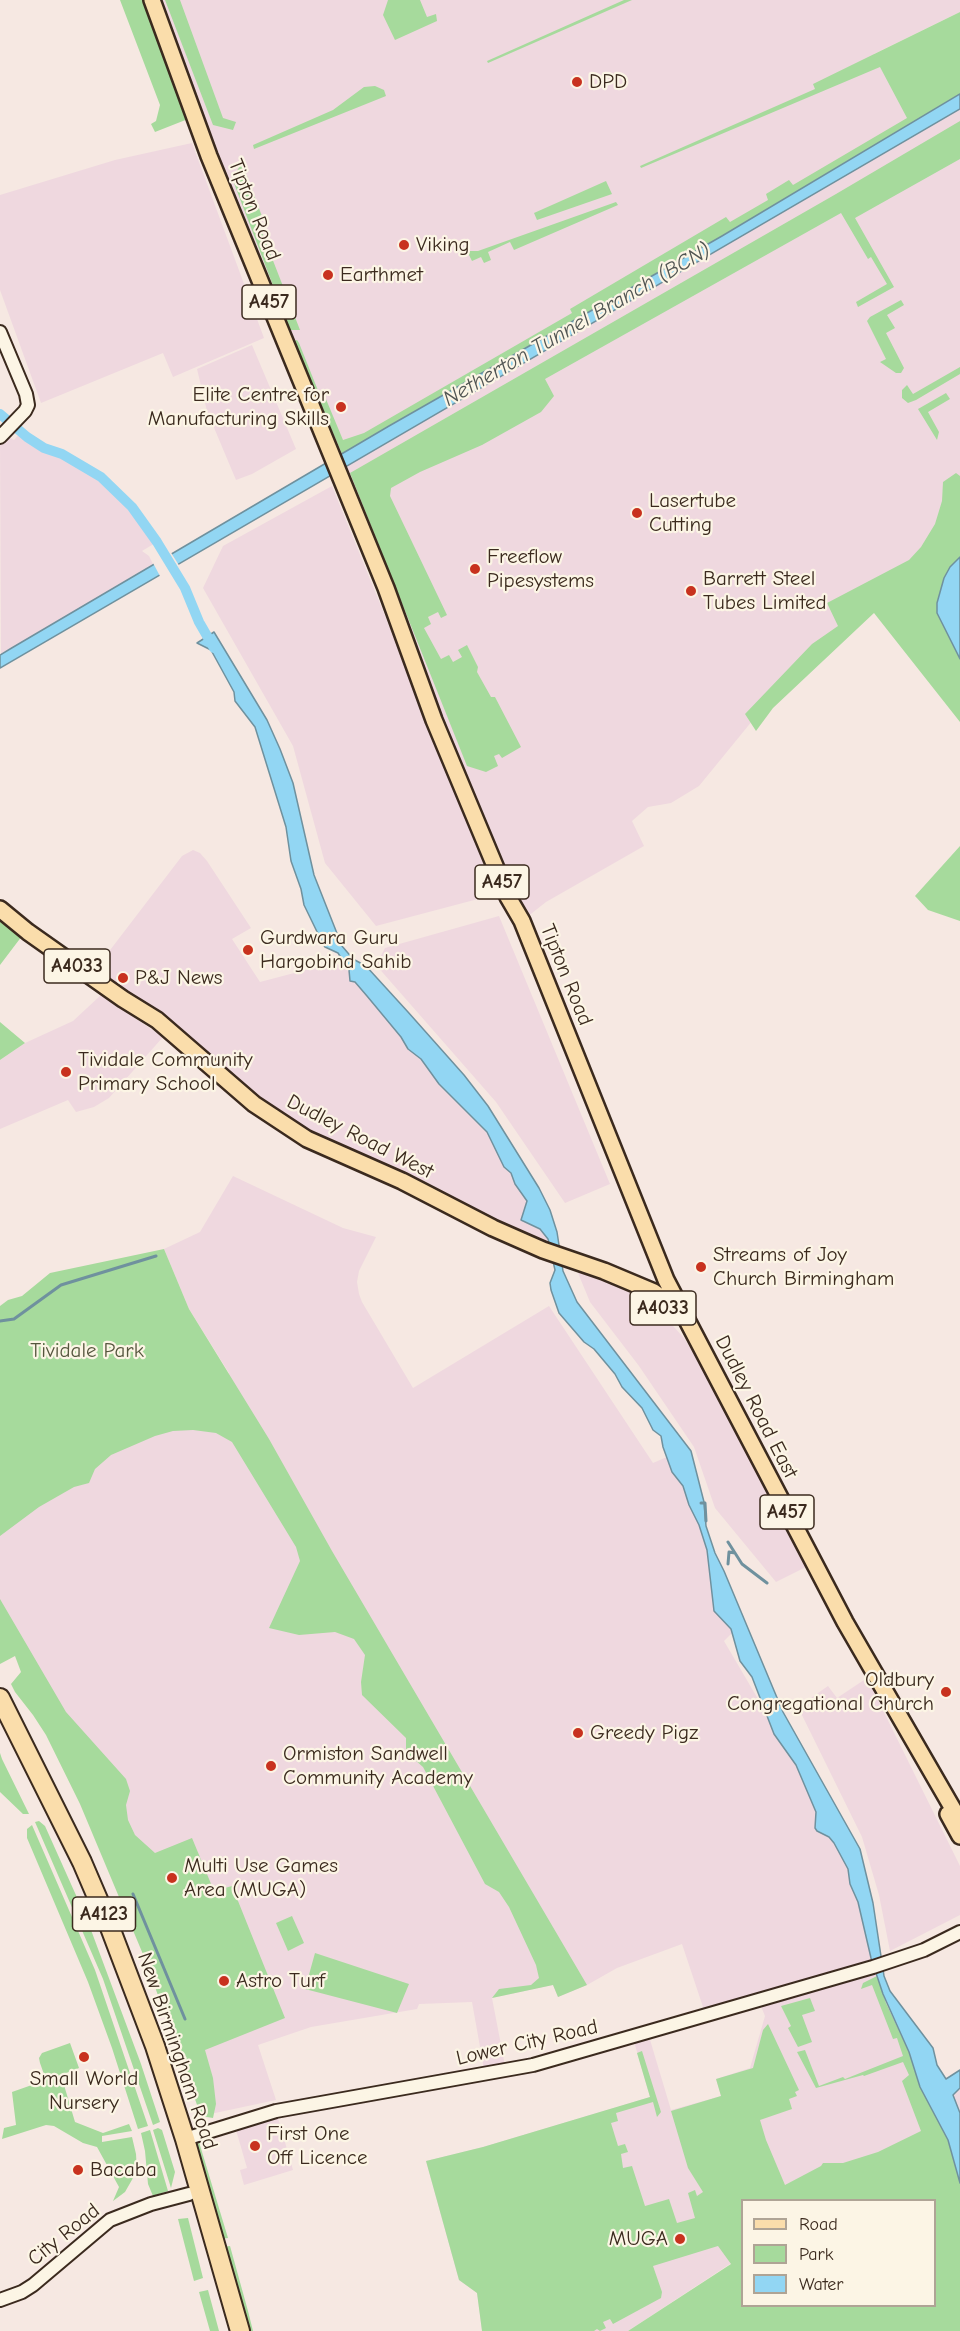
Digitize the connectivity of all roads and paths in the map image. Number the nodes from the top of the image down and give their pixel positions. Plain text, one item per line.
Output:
1 (152, 0) edge
2 (0, 332) edge
3 (2, 435) edge
4 (0, 909) edge
5 (617, 1277) junction
6 (666, 1280) junction
7 (654, 1292) junction
8 (685, 1316) junction
9 (702, 1347) junction
10 (0, 1698) edge
11 (0, 1719) edge
12 (928, 1772) junction
13 (960, 1821) edge
14 (960, 1836) edge
15 (960, 1932) edge
16 (179, 2140) junction
17 (195, 2192) junction
18 (0, 2300) edge
19 (228, 2331) edge
20 (240, 2331) edge

1 - 6 main road, Tipton Road / A457
2 - 3 street
4 - 5 main road, Dudley Road West / A4033
5 - 7 main road, A4033
5 - 9 main road, A4033
6 - 7 main road, A4033
6 - 8 main road, Tipton Road / A457
7 - 8 main road, A4033
8 - 9 main road, Dudley Road East / A457
9 - 12 main road, Dudley Road East / A457
10 - 16 highway, New Birmingham Road / A4123
11 - 16 highway, New Birmingham Road / A4123
12 - 13 main road, Dudley Road East / A457
12 - 14 main road
15 - 16 street, Lower City Road
16 - 17 highway, New Birmingham Road / A4123
17 - 18 street, City Road
17 - 19 highway, New Birmingham Road / A4123
17 - 20 highway, New Birmingham Road / A4123

